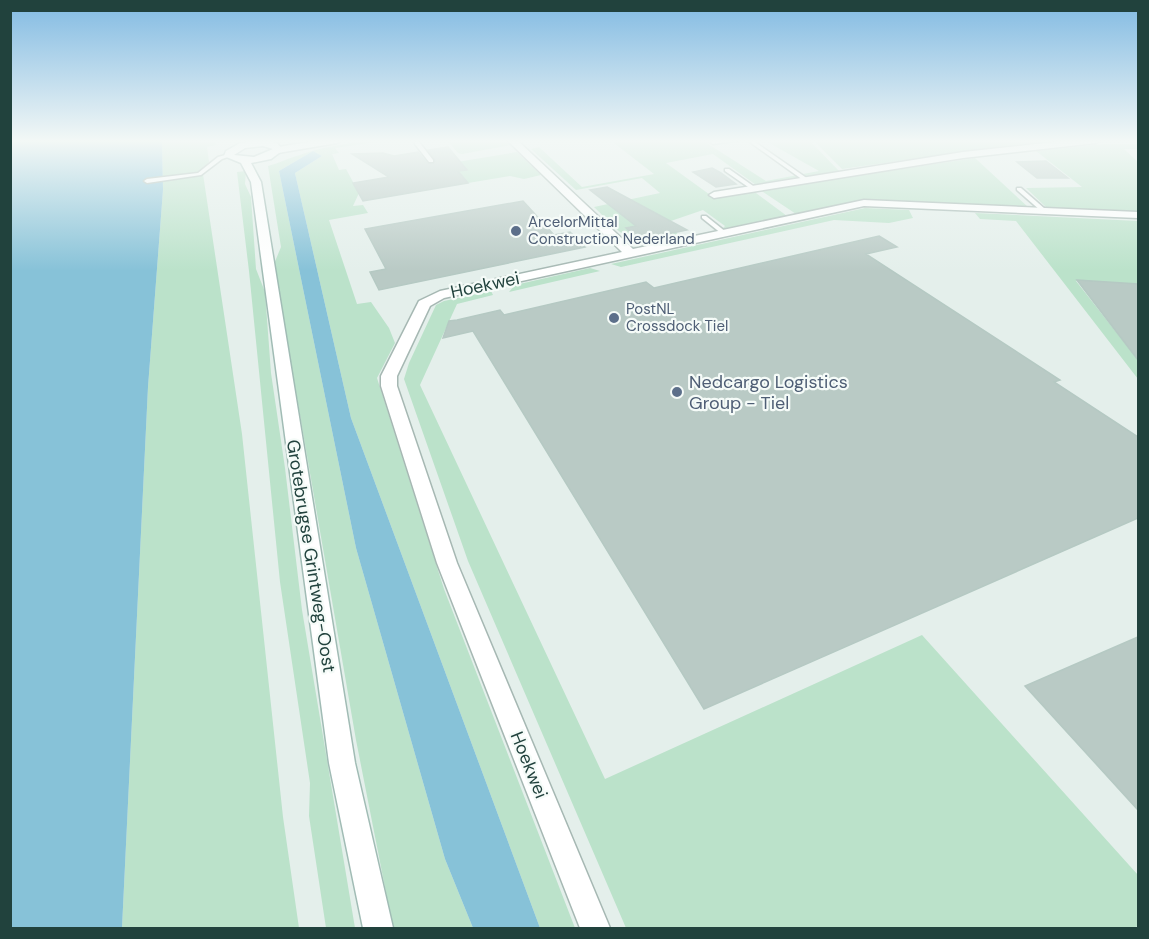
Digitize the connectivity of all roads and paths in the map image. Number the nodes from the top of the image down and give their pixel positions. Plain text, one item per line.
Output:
1 (255, 184) edge
2 (558, 184) edge
3 (747, 184) edge
4 (777, 184) edge
5 (753, 188) junction
6 (1019, 189) dead end
7 (714, 195) dead end
8 (1043, 210) junction
9 (1138, 215) edge
10 (704, 217) dead end
11 (724, 233) junction
12 (630, 253) junction
13 (378, 928) edge
14 (595, 928) edge

1 - 13 street, Grotebrugse Grintweg-Oost
2 - 12 street
3 - 5 lane
4 - 5 street
5 - 7 street
6 - 8 lane
8 - 9 street, Hoekwei
8 - 11 street, Hoekwei
10 - 11 lane
11 - 12 street, Hoekwei
12 - 14 street, Hoekwei

